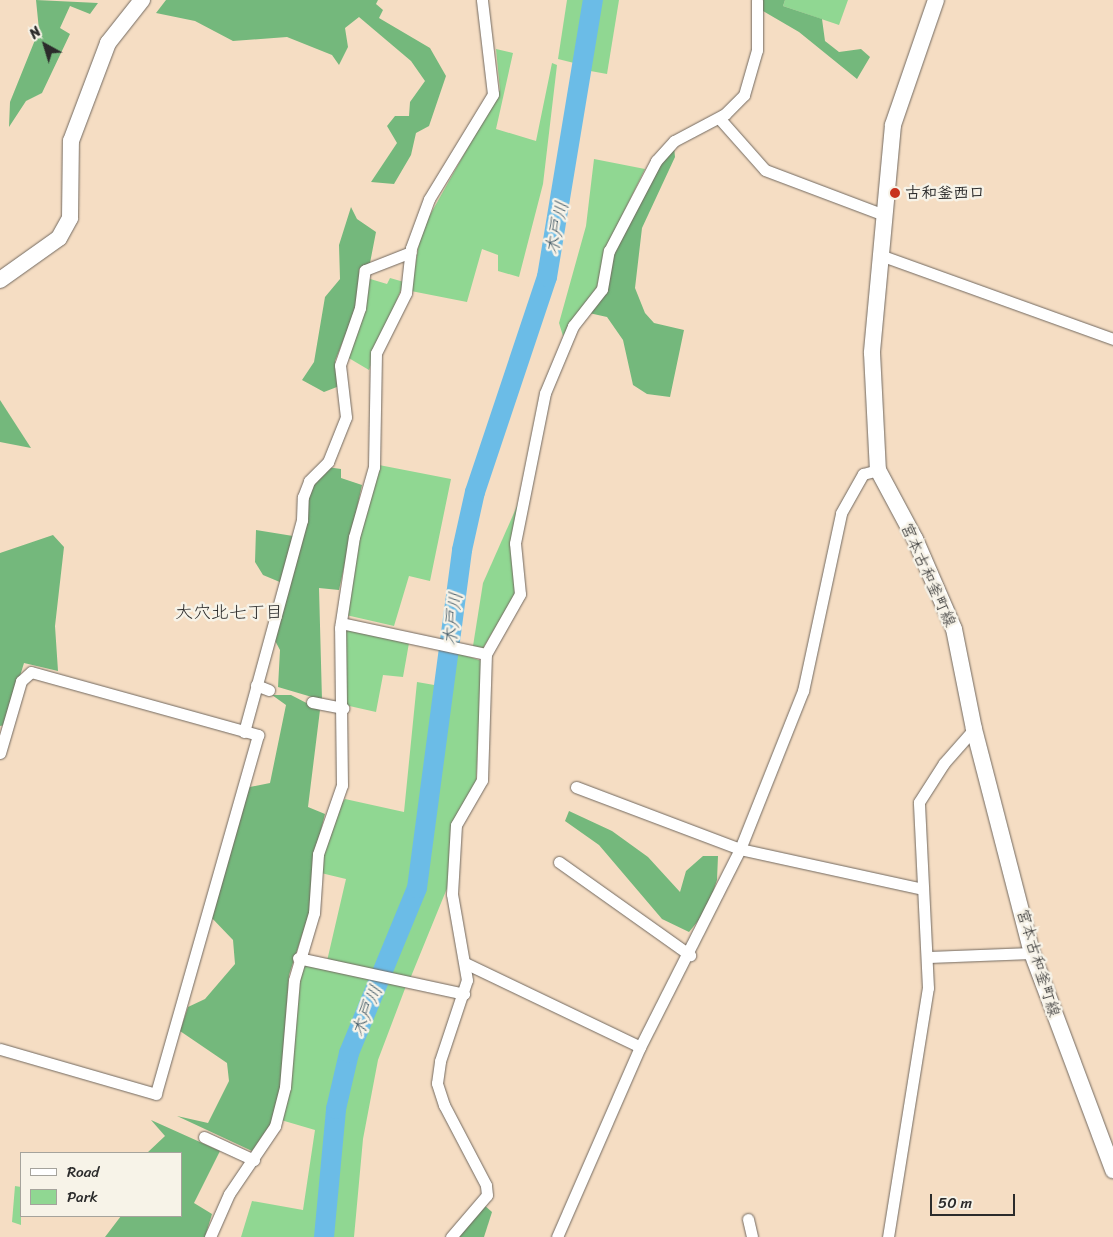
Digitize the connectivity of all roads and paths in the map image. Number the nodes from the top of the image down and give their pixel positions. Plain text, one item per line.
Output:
1 (142, 0) edge
2 (482, 0) edge
3 (757, 0) edge
4 (936, 0) edge
5 (719, 118) junction
6 (884, 215) junction
7 (411, 252) junction
8 (880, 255) junction
9 (0, 280) edge
10 (1113, 339) edge
11 (878, 470) junction
12 (340, 623) junction
13 (486, 654) junction
14 (256, 685) junction
15 (269, 690) dead end
16 (312, 702) dead end
17 (343, 708) junction
18 (974, 729) junction
19 (244, 732) junction
20 (0, 753) edge
21 (576, 787) dead end
22 (740, 849) junction
23 (560, 862) dead end
24 (923, 889) junction
25 (1032, 953) junction
26 (690, 955) junction
27 (928, 957) junction
28 (298, 958) junction
29 (465, 963) junction
30 (464, 994) junction
31 (640, 1047) junction
32 (0, 1049) edge
33 (204, 1137) dead end
34 (254, 1160) junction
35 (1113, 1170) edge
36 (748, 1219) dead end
37 (210, 1237) edge
38 (451, 1237) edge
39 (557, 1237) edge
40 (752, 1237) edge
41 (888, 1237) edge

1 - 9 street
2 - 7 street
3 - 5 street
4 - 6 street, 宮本古和釜町線
5 - 6 street
5 - 13 street
6 - 8 street, 宮本古和釜町線
7 - 12 street
7 - 14 street
8 - 10 street
8 - 11 street, 宮本古和釜町線
11 - 18 street, 宮本古和釜町線
11 - 22 street
12 - 13 street
12 - 17 street
13 - 29 street
14 - 15 street
14 - 19 street
16 - 17 street
17 - 28 street
18 - 24 street
18 - 25 street, 宮本古和釜町線
19 - 20 street
19 - 32 street
21 - 22 street
22 - 24 street
22 - 26 street
23 - 26 street
24 - 27 street
25 - 27 street
25 - 35 street, 宮本古和釜町線
26 - 31 street
27 - 41 street
28 - 30 street
28 - 34 street
29 - 30 street
29 - 31 street
30 - 38 street
31 - 39 street
33 - 34 street
34 - 37 street
36 - 40 street

